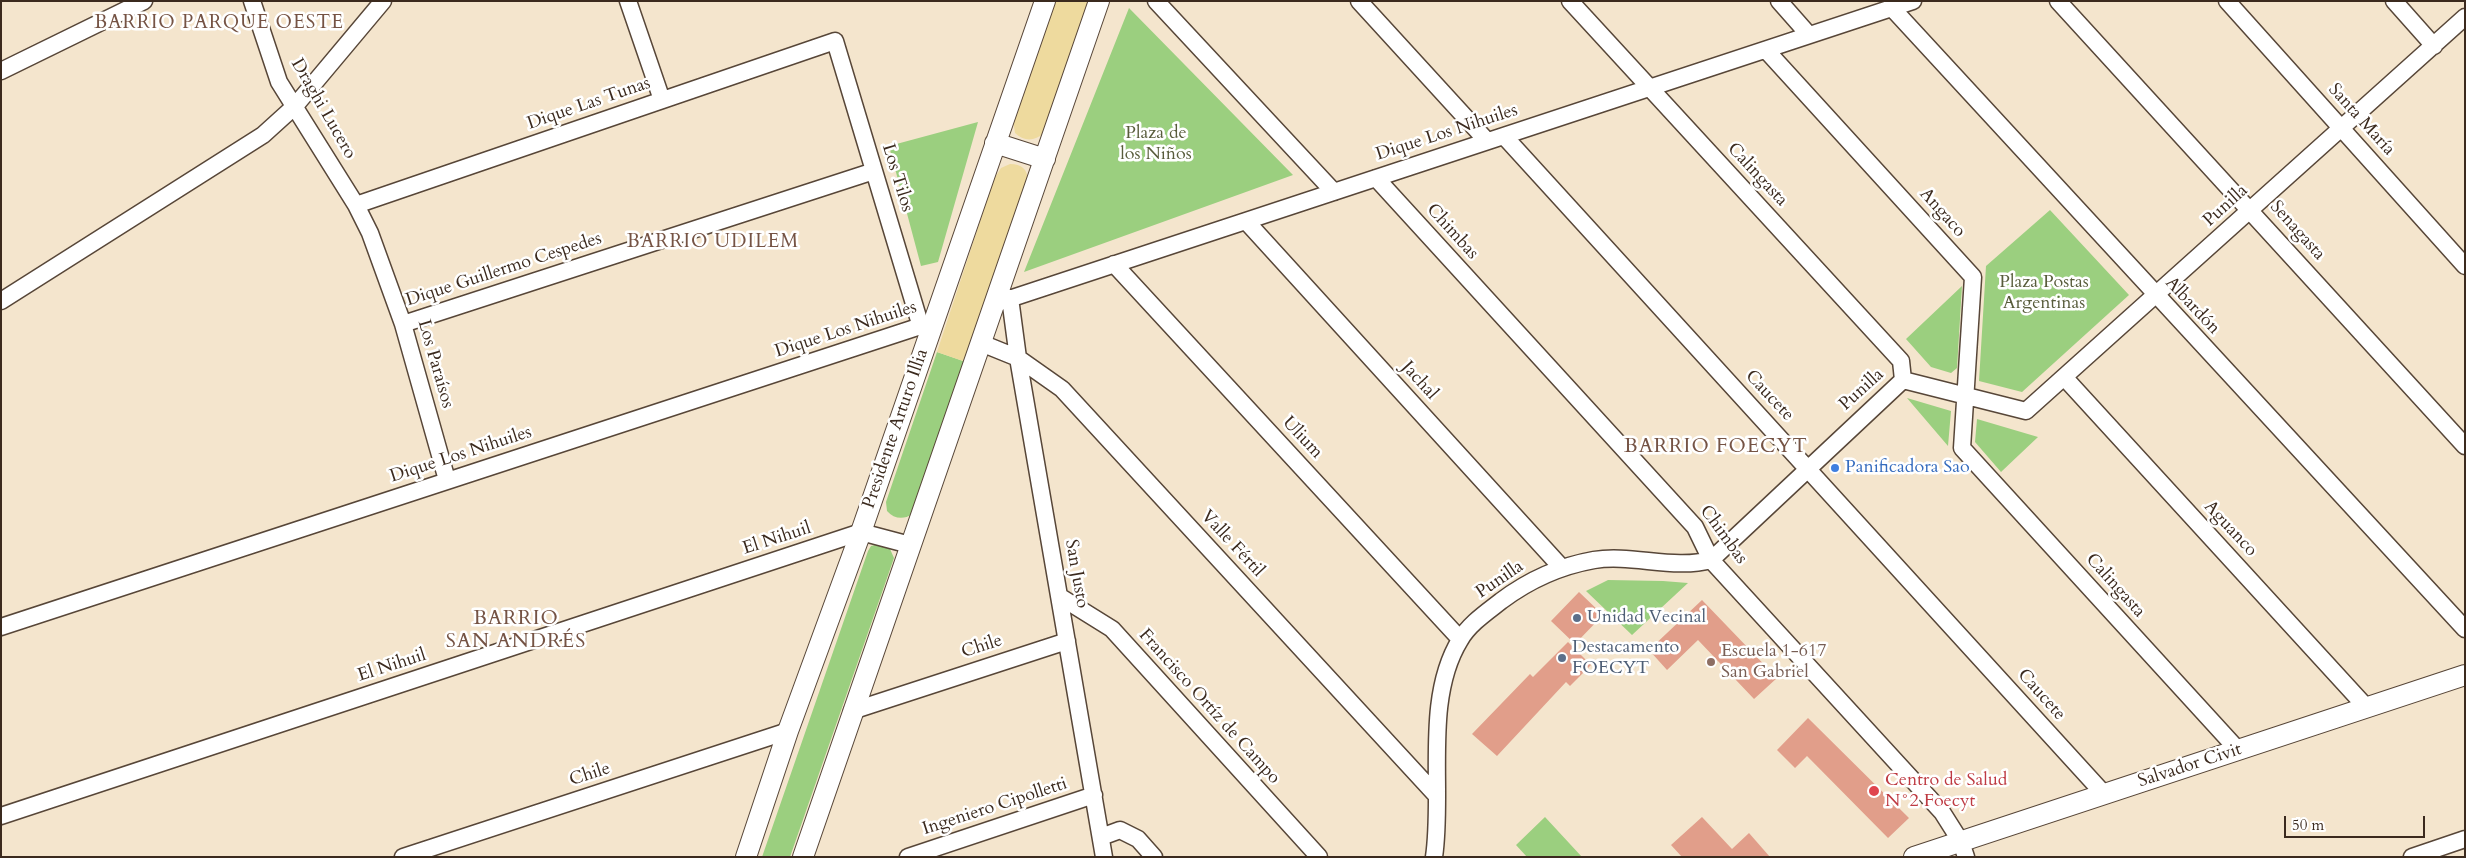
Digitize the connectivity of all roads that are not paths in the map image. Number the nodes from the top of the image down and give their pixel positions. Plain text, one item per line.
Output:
1 (144, 1) edge
2 (252, 1) edge
3 (383, 1) edge
4 (628, 1) edge
5 (1045, 1) edge
6 (1099, 1) edge
7 (1156, 1) edge
8 (1359, 1) edge
9 (1570, 1) edge
10 (1780, 1) edge
11 (1913, 1) edge
12 (2058, 1) edge
13 (2227, 1) edge
14 (2394, 1) edge
15 (1892, 8) junction
16 (2465, 17) edge
17 (1810, 36) junction
18 (835, 41) joint
19 (2434, 46) junction
20 (1766, 50) junction
21 (1, 71) edge
22 (1650, 88) junction
23 (662, 100) junction
24 (295, 106) junction
25 (2343, 128) junction
26 (1504, 136) junction
27 (1487, 141) junction
28 (995, 143) junction
29 (1045, 159) junction
30 (874, 171) junction
31 (1376, 178) junction
32 (1334, 192) junction
33 (356, 205) junction
34 (2251, 210) junction
35 (1246, 221) junction
36 (1114, 264) junction
37 (2465, 266) edge
38 (2155, 296) junction
39 (1, 301) edge
40 (1002, 301) junction
41 (403, 324) junction
42 (927, 325) junction
43 (981, 343) junction
44 (1018, 358) junction
45 (2064, 378) junction
46 (1903, 380) junction
47 (1966, 396) junction
48 (2465, 446) edge
49 (1962, 448) joint
50 (1808, 468) junction
51 (447, 480) junction
52 (861, 532) junction
53 (910, 545) junction
54 (1712, 560) junction
55 (1562, 568) junction
56 (1059, 596) junction
57 (1, 627) edge
58 (2465, 629) edge
59 (1460, 639) junction
60 (1067, 641) junction
61 (2465, 675) edge
62 (2367, 708) junction
63 (852, 710) junction
64 (788, 731) junction
65 (2238, 750) junction
66 (2104, 794) junction
67 (1094, 795) junction
68 (1437, 796) junction
69 (1, 816) edge
70 (1101, 837) junction
71 (2465, 839) edge
72 (1963, 849) edge
73 (403, 857) edge
74 (746, 857) edge
75 (803, 857) edge
76 (908, 857) edge
77 (1104, 857) edge
78 (1154, 857) edge
79 (1319, 857) edge
80 (1434, 857) edge
81 (1914, 857) edge
82 (2412, 857) edge

1 - 21 street
2 - 24 street, Draghi Lucero
3 - 24 street
4 - 23 street
5 - 28 street, Presidente Arturo Illia
6 - 29 street
7 - 32 street
8 - 27 street
9 - 22 street, Calingasta
10 - 17 street
11 - 15 street, Dique Los Nihuiles
12 - 34 street, Senagasta
13 - 25 street, Santa María
14 - 19 street
15 - 17 street, Dique Los Nihuiles
15 - 38 street, Albardón
16 - 19 street, Punilla
17 - 20 street, Dique Los Nihuiles
18 - 23 street, Dique Las Tunas
18 - 30 street, Los Tilos
19 - 25 street, Punilla
20 - 22 street, Dique Los Nihuiles
20 - 47 street, Angaco
22 - 26 street, Dique Los Nihuiles
22 - 46 street, Calingasta
23 - 33 street, Dique Las Tunas
24 - 33 street, Draghi Lucero
24 - 39 street
25 - 34 street, Punilla
25 - 37 street, Santa María
26 - 27 street, Dique Los Nihuiles
26 - 50 street, Caucete
27 - 31 street, Dique Los Nihuiles
28 - 29 street
28 - 42 street, Presidente Arturo Illia
29 - 40 street
30 - 41 street, Dique Guillermo Cespedes
30 - 42 street, Los Tilos
31 - 32 street, Dique Los Nihuiles
31 - 54 street, Chimbas
32 - 35 street, Dique Los Nihuiles
33 - 41 street, Los Paraísos
34 - 38 street, Punilla
34 - 48 street, Senagasta
35 - 36 street, Dique Los Nihuiles
35 - 55 street, Jachal
36 - 40 street, Dique Los Nihuiles
36 - 59 street, Ulium
38 - 45 street, Punilla
38 - 58 street, Albardón
40 - 43 street
40 - 44 street, San Justo
41 - 51 street, Los Paraísos
42 - 51 street, Dique Los Nihuiles
42 - 52 street, Presidente Arturo Illia
43 - 44 street, Valle Fértil
43 - 53 street
44 - 56 street, San Justo
44 - 68 street, Valle Fértil
45 - 47 street, Punilla
45 - 62 street, Aguanco
46 - 47 street, Punilla
46 - 50 street, Punilla
47 - 49 street, Angaco
49 - 65 street, Calingasta
50 - 54 street, Punilla
50 - 66 street, Caucete
51 - 57 street, Dique Los Nihuiles
52 - 53 street
52 - 64 street, Presidente Arturo Illia
52 - 69 street, El Nihuil
53 - 63 street
54 - 55 street, Punilla
54 - 72 street, Chimbas
55 - 59 street, Punilla
56 - 60 street, San Justo
56 - 79 street, Francisco Ortíz de Campo
59 - 68 street, Punilla
60 - 63 street, Chile
60 - 67 street, San Justo
61 - 62 street, Salvador Civit
62 - 65 street, Salvador Civit
63 - 75 street
64 - 73 street, Chile
64 - 74 street, Presidente Arturo Illia
65 - 66 street, Salvador Civit
66 - 72 street, Salvador Civit
67 - 70 street, San Justo
67 - 76 street, Ingeniero Cipolletti
68 - 80 street, Punilla
70 - 77 street, San Justo
70 - 78 street
71 - 82 street
72 - 81 street, Salvador Civit

